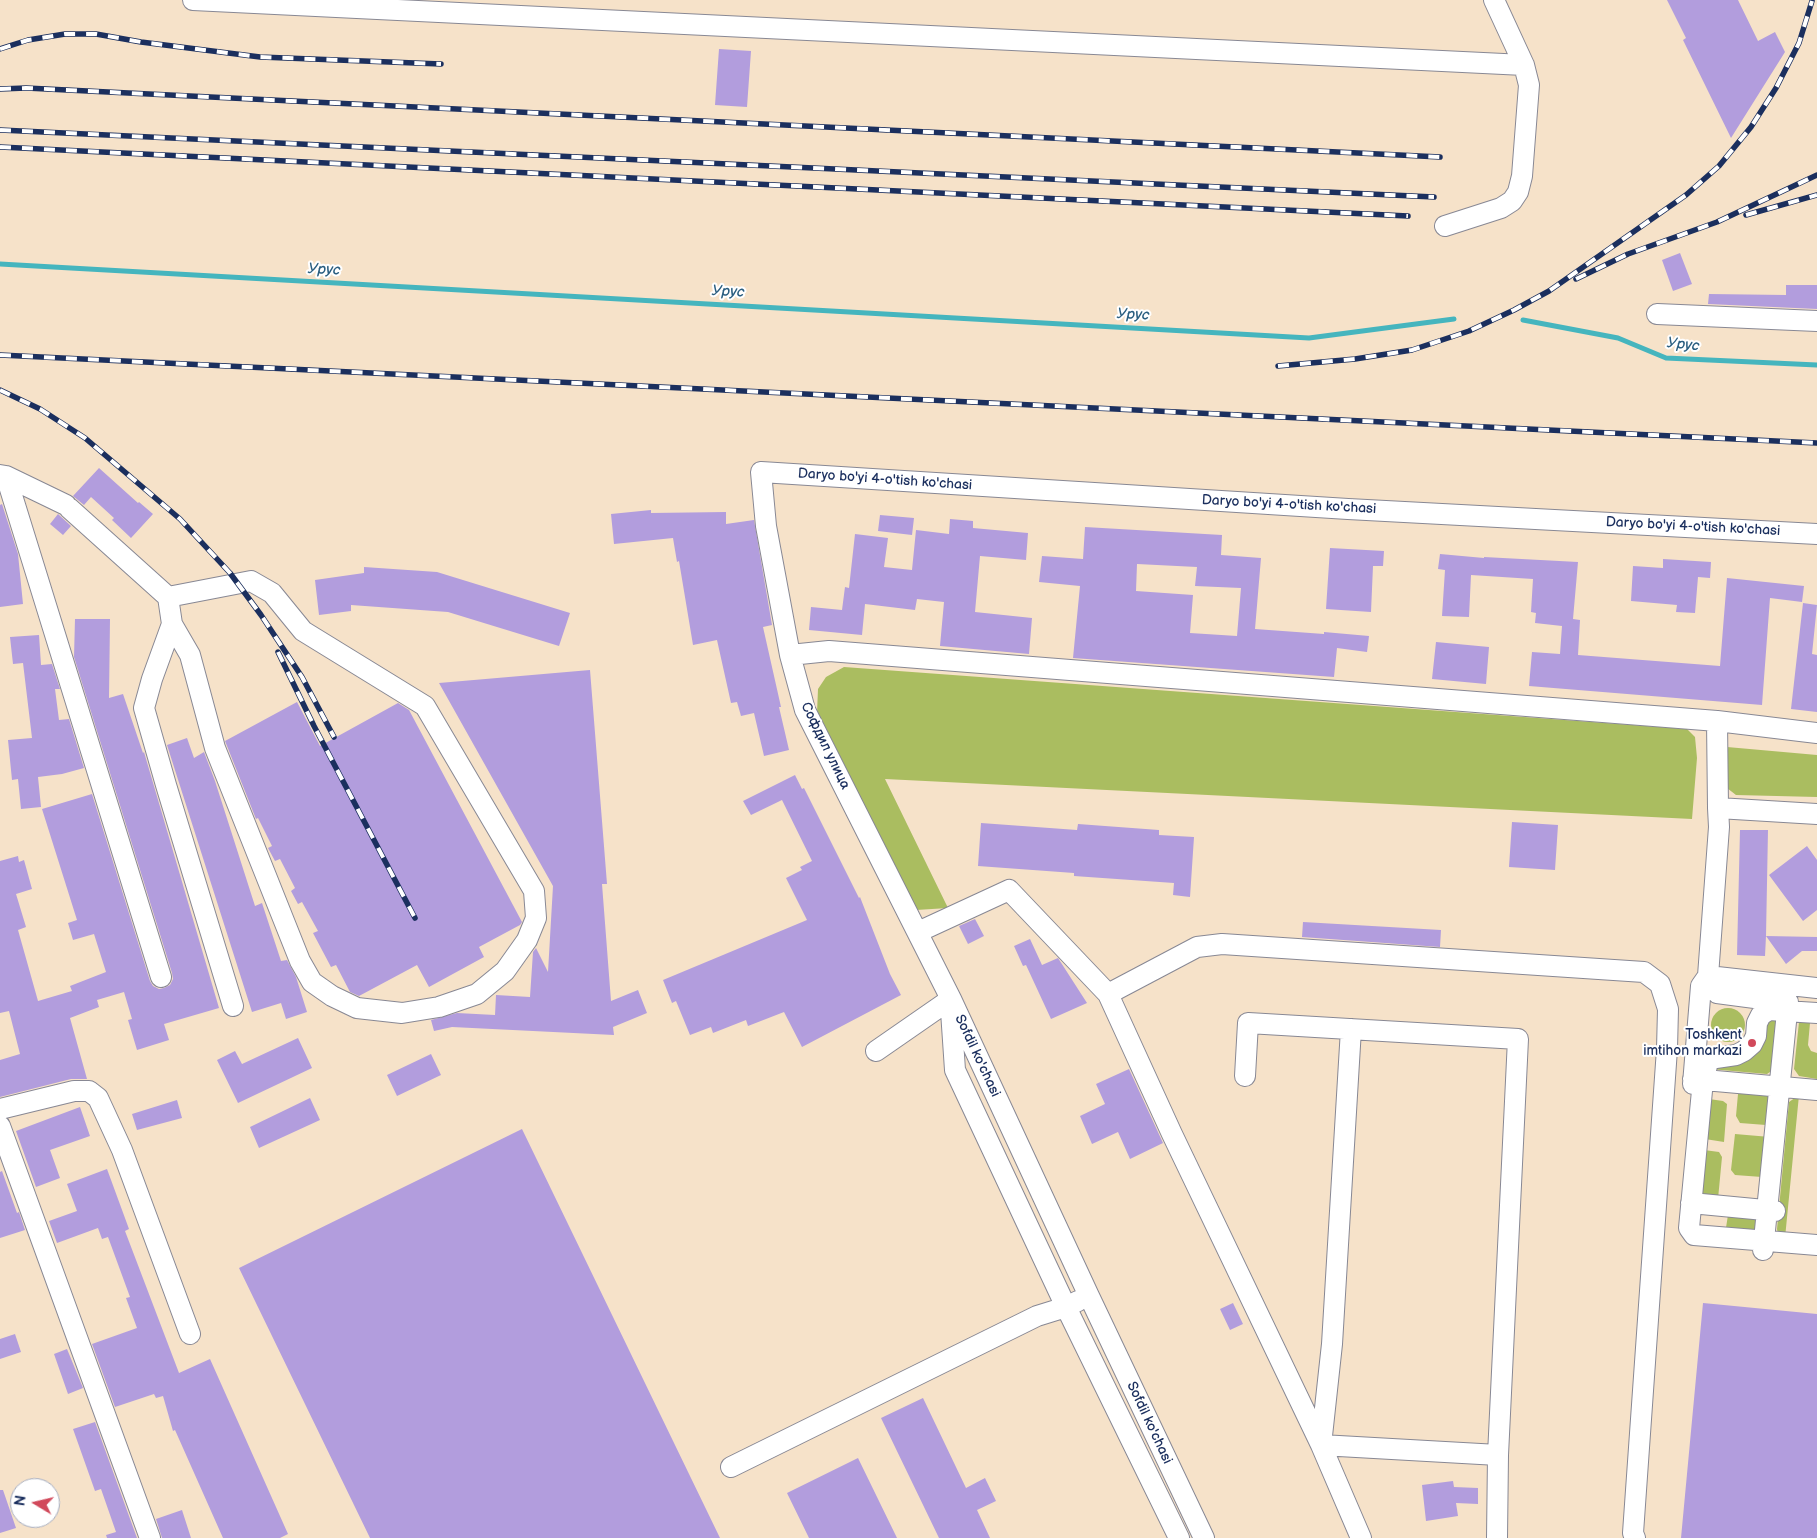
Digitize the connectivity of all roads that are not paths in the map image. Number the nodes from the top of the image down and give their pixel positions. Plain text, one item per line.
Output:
1 (193, 0) edge
2 (1494, 0) edge
3 (1524, 65) junction
4 (1445, 226) dead end
5 (1657, 314) dead end
6 (1817, 321) edge
7 (761, 472) joint
8 (3, 475) edge
9 (1817, 534) edge
10 (168, 597) junction
11 (172, 624) junction
12 (790, 655) junction
13 (1717, 721) junction
14 (1817, 733) edge
15 (1718, 808) junction
16 (1817, 814) edge
17 (918, 932) junction
18 (161, 977) dead end
19 (1713, 977) junction
20 (1817, 988) edge
21 (1108, 994) junction
22 (951, 999) junction
23 (1817, 1005) edge
24 (233, 1006) dead end
25 (1792, 1007) junction
26 (1817, 1013) edge
27 (1351, 1029) junction
28 (876, 1051) dead end
29 (1246, 1076) dead end
30 (1698, 1076) junction
31 (1817, 1083) edge
32 (1784, 1084) junction
33 (1817, 1090) edge
34 (0, 1109) edge
35 (0, 1126) edge
36 (1691, 1203) junction
37 (1771, 1211) junction
38 (1817, 1245) edge
39 (1768, 1246) junction
40 (1817, 1255) edge
41 (1089, 1296) junction
42 (1066, 1307) junction
43 (190, 1334) dead end
44 (1321, 1445) junction
45 (1498, 1455) junction
46 (730, 1467) dead end
47 (1196, 1535) edge
48 (150, 1538) edge
49 (1179, 1538) edge
50 (1361, 1538) edge
51 (1497, 1538) edge
52 (1635, 1538) edge

1 - 3 street
2 - 3 street
3 - 4 street
5 - 6 street
7 - 9 street, Daryo bo'yi 4-o'tish ko'chasi
7 - 12 street, Софдил улица
8 - 10 street
8 - 18 street
10 - 11 street
10 - 11 street
11 - 24 street
12 - 13 street
12 - 17 street, Софдил улица
13 - 14 street
13 - 15 street
15 - 16 street
15 - 19 street
17 - 21 street
17 - 22 street, Софдил улица
19 - 20 street
19 - 25 street
19 - 30 street
21 - 44 street
21 - 52 street
22 - 28 street
22 - 41 street, Sofdil ko'chasi
22 - 42 street, Sofdil ko'chasi
23 - 25 street
25 - 26 street
25 - 30 street
25 - 32 street
27 - 29 street
27 - 44 street
27 - 45 street
30 - 32 street
30 - 36 street
30 - 39 street
31 - 32 street
32 - 33 street
32 - 37 street
34 - 43 street
35 - 48 street
36 - 37 street
36 - 39 street
37 - 39 street
38 - 39 street
39 - 40 street
41 - 42 street
41 - 47 street, Sofdil ko'chasi
42 - 46 street
42 - 49 street, Sofdil ko'chasi
44 - 45 street
44 - 50 street
45 - 51 street

